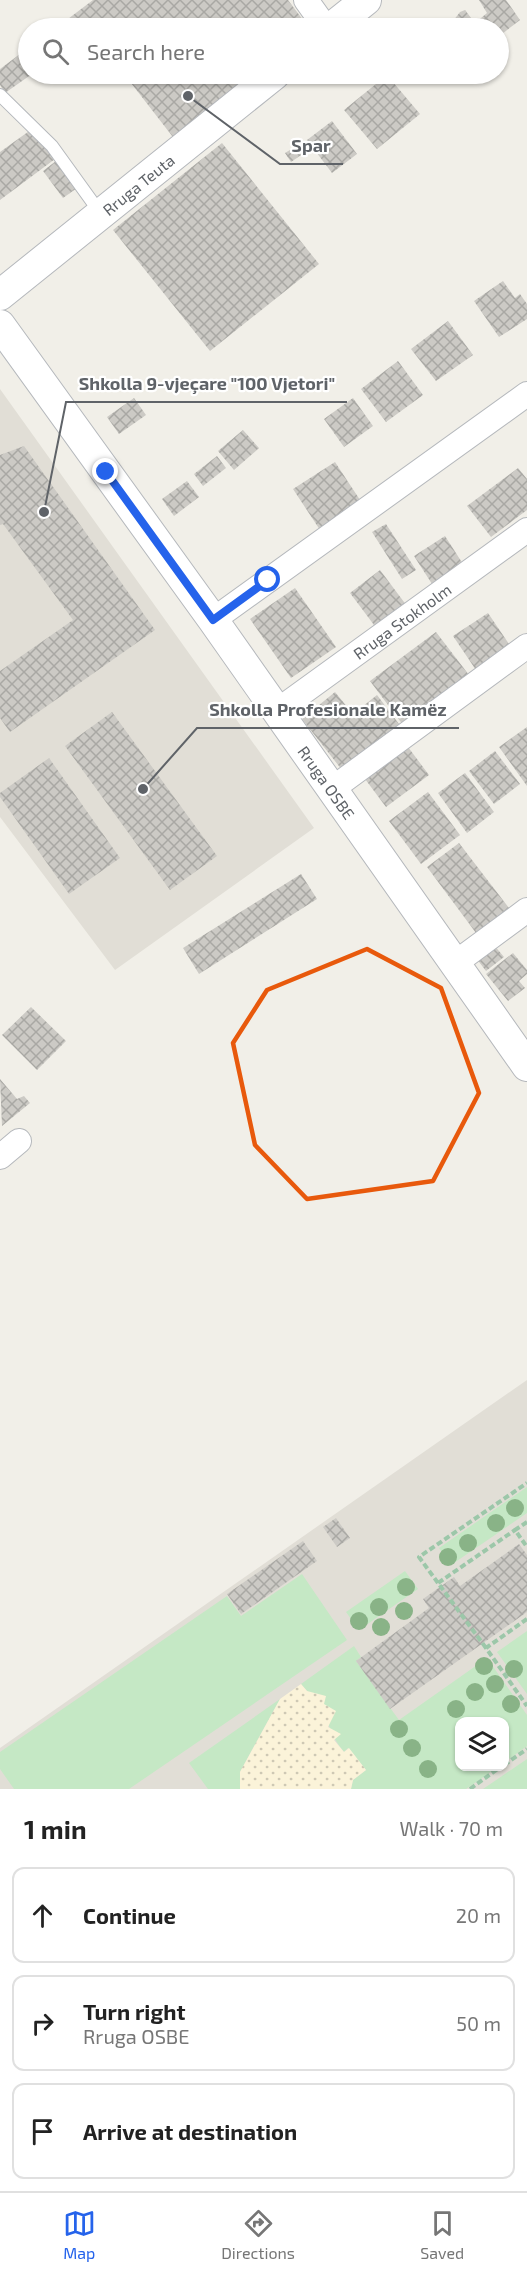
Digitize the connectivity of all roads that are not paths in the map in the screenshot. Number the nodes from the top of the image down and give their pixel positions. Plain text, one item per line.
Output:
1 (306, 0) edge
2 (366, 0) edge
3 (319, 18) edge
4 (344, 18) edge
5 (263, 84) edge
6 (0, 95) edge
7 (101, 214) junction
8 (0, 296) edge
9 (0, 325) edge
10 (527, 394) edge
11 (527, 530) edge
12 (213, 620) junction
13 (527, 646) edge
14 (277, 711) junction
15 (332, 789) junction
16 (527, 910) edge
17 (454, 964) junction
18 (527, 1066) edge
19 (20, 1142) dead end
20 (0, 1157) edge

1 - 3 street
2 - 4 street
5 - 7 street, Rruga Teuta
6 - 7 lane
7 - 8 street, Rruga Teuta
9 - 12 street, Rruga OSBE
10 - 12 street
11 - 14 street, Rruga Stokholm
12 - 14 street, Rruga OSBE
13 - 15 street
14 - 15 street, Rruga OSBE
15 - 17 street, Rruga OSBE
16 - 17 street
17 - 18 street, Rruga OSBE
19 - 20 street

